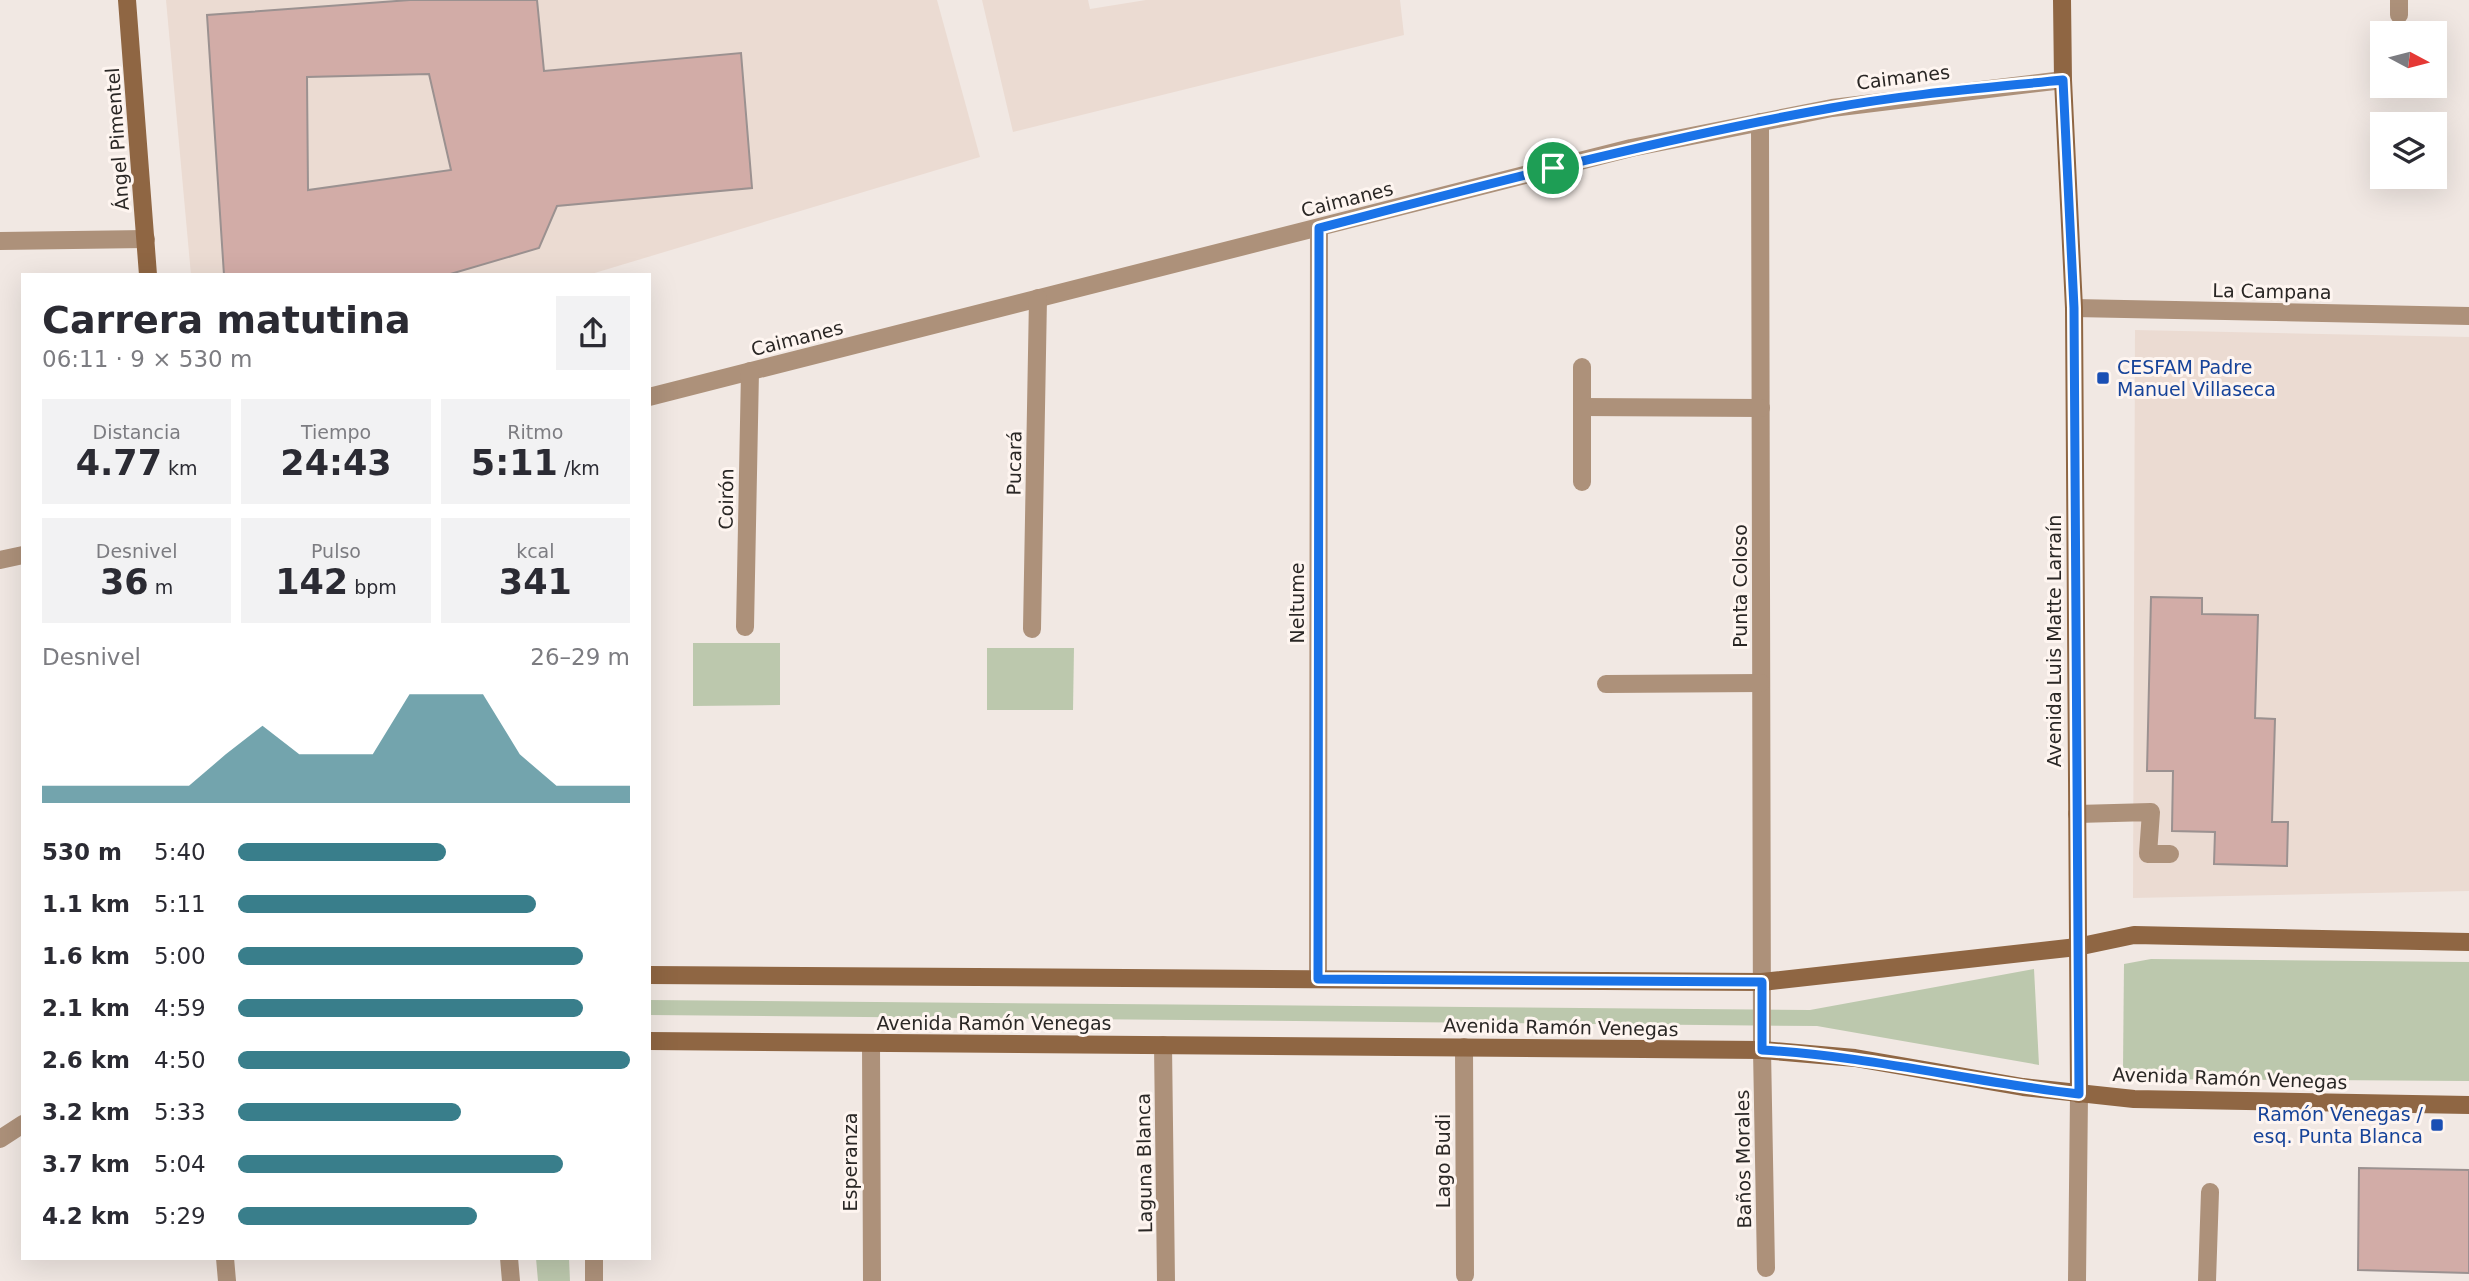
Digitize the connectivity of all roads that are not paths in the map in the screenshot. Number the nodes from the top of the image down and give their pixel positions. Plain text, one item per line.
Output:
1 (127, 0) edge
2 (2062, 0) edge
3 (2063, 80) junction
4 (1760, 122) junction
5 (1319, 228) junction
6 (146, 239) junction
7 (0, 241) edge
8 (148, 273) edge
9 (1038, 298) junction
10 (2074, 308) junction
11 (2469, 316) edge
12 (1582, 367) dead end
13 (750, 371) junction
14 (651, 396) edge
15 (1582, 407) junction
16 (1761, 408) junction
17 (1582, 482) dead end
18 (21, 555) edge
19 (0, 560) edge
20 (745, 627) dead end
21 (1032, 629) dead end
22 (1761, 683) junction
23 (1606, 684) dead end
24 (2077, 814) junction
25 (2170, 854) dead end
26 (2469, 942) edge
27 (2077, 947) junction
28 (651, 975) edge
29 (1318, 979) junction
30 (1762, 982) junction
31 (651, 1041) edge
32 (871, 1043) junction
33 (1163, 1045) junction
34 (1464, 1047) junction
35 (1762, 1050) junction
36 (2079, 1094) junction
37 (2469, 1105) edge
38 (21, 1125) edge
39 (0, 1139) edge
40 (2210, 1192) dead end
41 (225, 1260) edge
42 (509, 1260) edge
43 (594, 1260) edge
44 (1766, 1268) dead end
45 (1465, 1275) dead end
46 (227, 1281) edge
47 (511, 1281) edge
48 (594, 1281) edge
49 (872, 1281) edge
50 (1166, 1281) edge
51 (2077, 1281) edge
52 (2207, 1281) edge

1 - 6 street, Ángel Pimentel
2 - 3 street, Avenida Luis Matte Larraín
3 - 4 street, Caimanes
3 - 10 street, Avenida Luis Matte Larraín
4 - 5 street, Caimanes
4 - 16 street, Punta Coloso
5 - 9 street, Caimanes
5 - 29 street, Neltume
6 - 7 street
6 - 8 street, Ángel Pimentel
9 - 13 street, Caimanes
9 - 21 street, Pucará
10 - 11 street, La Campana
10 - 24 street, Avenida Luis Matte Larraín
12 - 15 street
13 - 14 street, Caimanes
13 - 20 street, Coirón
15 - 16 street
15 - 17 street
16 - 22 street, Punta Coloso
18 - 19 street
22 - 23 street
22 - 30 street, Punta Coloso
24 - 25 street
24 - 27 street, Avenida Luis Matte Larraín
26 - 27 street
27 - 30 street
27 - 36 street, Avenida Luis Matte Larraín
28 - 29 street
29 - 30 street
30 - 35 street, Punta Coloso
31 - 32 street, Avenida Ramón Venegas
32 - 33 street, Avenida Ramón Venegas
32 - 49 street, Esperanza
33 - 34 street, Avenida Ramón Venegas
33 - 50 street, Laguna Blanca
34 - 35 street, Avenida Ramón Venegas
34 - 45 street, Lago Budi
35 - 36 street, Avenida Ramón Venegas
35 - 44 street, Baños Morales
36 - 37 street, Avenida Ramón Venegas
36 - 51 street, Avenida Luis Matte Larraín
38 - 39 street
40 - 52 street
41 - 46 street
42 - 47 street
43 - 48 street

